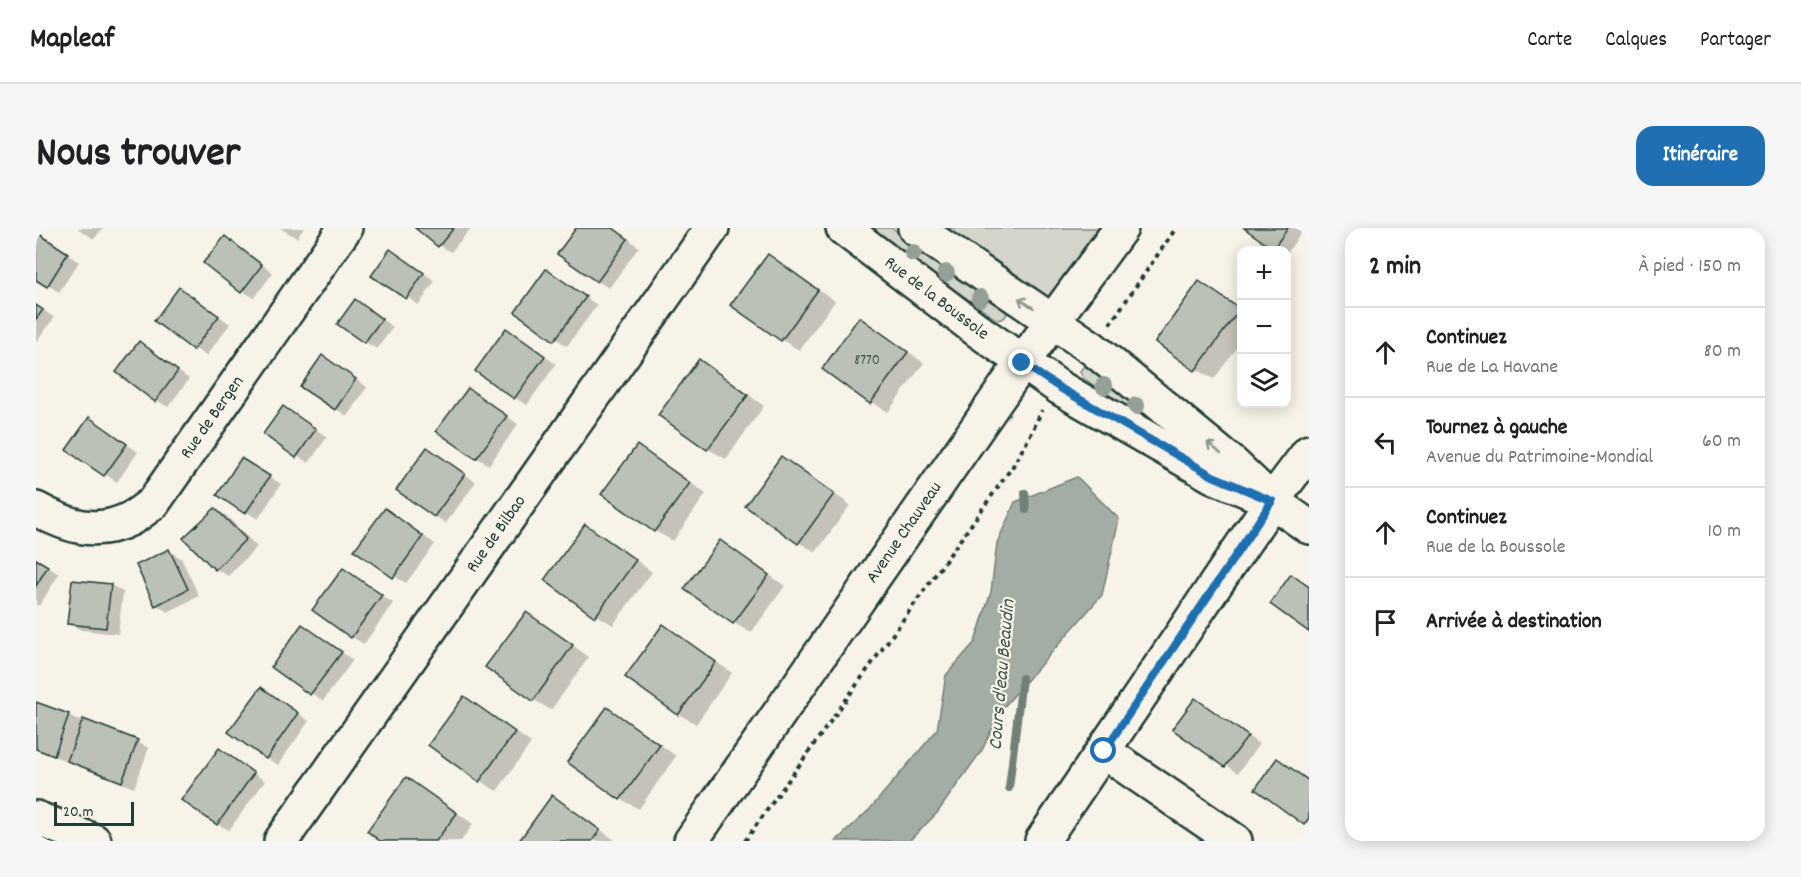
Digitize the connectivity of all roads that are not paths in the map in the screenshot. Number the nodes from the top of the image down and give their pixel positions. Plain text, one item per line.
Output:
1 (345, 228) edge
2 (712, 228) edge
3 (843, 228) edge
4 (915, 228) edge
5 (1121, 228) edge
6 (1052, 320) junction
7 (1022, 363) junction
8 (1309, 452) edge
9 (1272, 501) junction
10 (36, 508) edge
11 (1309, 527) edge
12 (1104, 751) junction
13 (36, 819) edge
14 (94, 841) edge
15 (281, 841) edge
16 (691, 841) edge
17 (1042, 841) edge
18 (1235, 841) edge

1 - 10 street, Rue de Bergen
2 - 15 street, Rue de Bilbao
3 - 7 street, Rue de la Boussole
6 -> 4 street
5 - 6 street, Avenue Chauveau
6 - 7 street, Avenue Chauveau
9 -> 6 street
7 - 9 street, Rue de la Boussole
7 - 16 street, Avenue Chauveau
8 - 9 street
9 - 11 street
9 - 12 street
12 - 17 street
12 - 18 street
13 - 14 street

